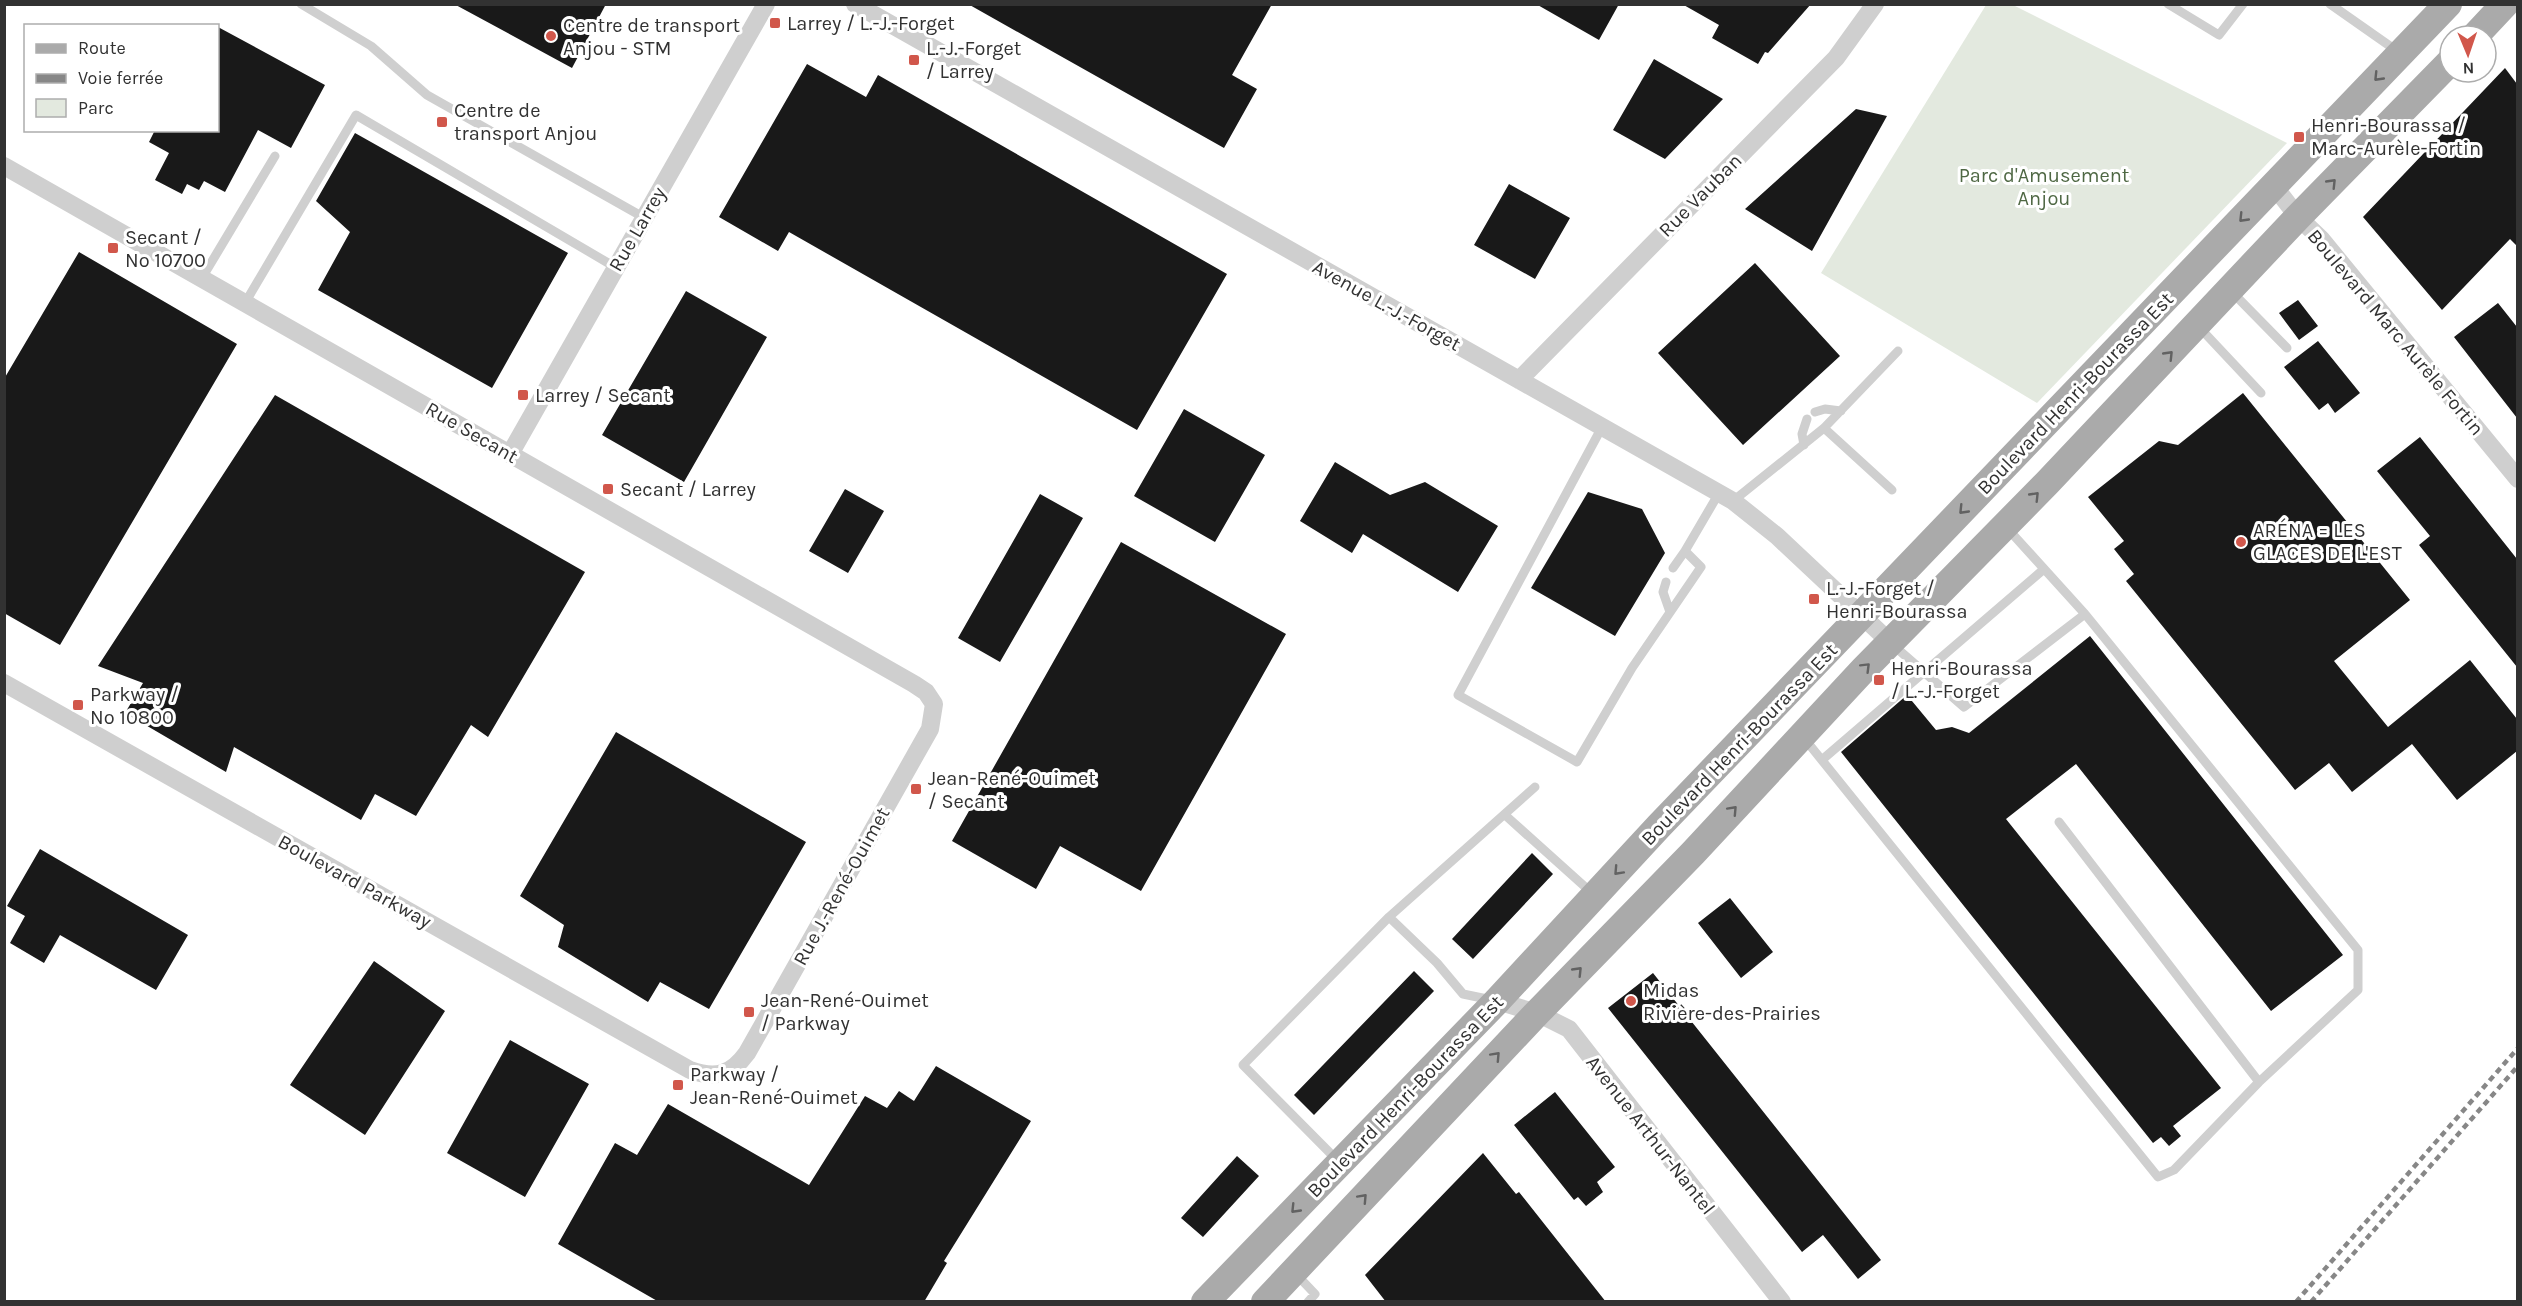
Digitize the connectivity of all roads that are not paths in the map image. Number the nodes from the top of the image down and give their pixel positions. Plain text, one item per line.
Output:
1 (301, 4) edge
2 (766, 4) edge
3 (855, 4) edge
4 (1875, 4) edge
5 (2168, 4) edge
6 (2243, 4) edge
7 (2330, 4) edge
8 (2448, 4) edge
9 (2505, 4) edge
10 (2486, 24) edge
11 (2401, 54) junction
12 (2438, 74) edge
13 (275, 156) dead end
14 (4, 166) edge
15 (2274, 186) junction
16 (643, 217) junction
17 (2298, 218) junction
18 (615, 267) junction
19 (202, 278) junction
20 (2229, 290) junction
21 (245, 303) junction
22 (2198, 325) junction
23 (2287, 348) dead end
24 (1898, 351) dead end
25 (1519, 380) junction
26 (2261, 393) dead end
27 (1840, 411) junction
28 (1602, 427) junction
29 (1824, 428) junction
30 (1804, 445) junction
31 (510, 454) junction
32 (2517, 478) edge
33 (1892, 490) dead end
34 (1726, 497) junction
35 (2005, 526) junction
36 (1685, 551) junction
37 (1673, 568) dead end
38 (2044, 569) junction
39 (1666, 582) dead end
40 (1670, 612) junction
41 (2085, 614) junction
42 (1862, 617) junction
43 (1891, 643) junction
44 (1923, 671) junction
45 (4, 683) edge
46 (934, 704) joint
47 (1802, 736) junction
48 (1823, 759) junction
49 (1535, 787) dead end
50 (1505, 815) junction
51 (2059, 822) dead end
52 (1595, 896) junction
53 (1389, 917) junction
54 (1497, 1001) junction
55 (1537, 1013) junction
56 (706, 1076) joint
57 (2259, 1082) junction
58 (1340, 1163) junction
59 (1294, 1271) junction
60 (1205, 1302) edge
61 (1265, 1302) edge
62 (1308, 1302) edge
63 (1782, 1302) edge

1 - 16 lane
2 - 16 street, Rue Larrey
3 - 25 street, Avenue L.-J.-Forget
4 - 25 street, Rue Vauban
5 - 6 lane
7 - 11 lane
8 - 11 main road, Boulevard Henri-Bourassa Est
9 - 10 main road
11 -> 15 main road, Boulevard Henri-Bourassa Est
17 -> 12 main road, Boulevard Henri-Bourassa Est
13 - 19 lane
14 - 19 street, Rue Secant
15 - 17 street, Boulevard Marc Aurèle Fortin
15 -> 42 main road, Boulevard Henri-Bourassa Est
16 - 18 street, Rue Larrey
17 - 20 main road, Boulevard Henri-Bourassa Est
17 - 32 street, Boulevard Marc Aurèle Fortin
18 - 21 lane
18 - 31 street, Rue Larrey
19 - 21 street, Rue Secant
20 - 22 main road, Boulevard Henri-Bourassa Est
20 - 23 lane
21 - 31 street, Rue Secant
22 - 26 lane
35 -> 22 main road, Boulevard Henri-Bourassa Est
24 - 27 lane
25 - 28 street, Avenue L.-J.-Forget
27 - 29 lane
27 - 30 lane
28 - 34 street, Avenue L.-J.-Forget
28 - 40 lane
29 - 30 lane
29 - 33 lane
30 - 34 lane
31 - 46 street, Rue Secant
34 - 36 lane
34 - 42 street, Avenue L.-J.-Forget
35 - 38 lane
35 - 43 main road, Boulevard Henri-Bourassa Est
36 - 37 lane
36 - 40 lane
38 - 41 lane
38 - 44 lane
39 - 40 lane
41 - 44 lane
41 - 57 lane
42 - 43 street, Avenue L.-J.-Forget
42 -> 52 main road, Boulevard Henri-Bourassa Est
43 - 44 lane
47 -> 43 main road, Boulevard Henri-Bourassa Est
44 - 48 lane
45 - 56 street, Boulevard Parkway
46 - 56 street, Rue J.-René-Ouimet
47 - 48 lane
55 -> 47 main road, Boulevard Henri-Bourassa Est
48 - 57 lane
49 - 50 lane
50 - 52 lane
50 - 53 lane
51 - 57 lane
52 - 54 main road, Boulevard Henri-Bourassa Est
53 - 54 lane
53 - 58 lane
54 - 55 street, Avenue Arthur-Nantel
54 - 58 main road, Boulevard Henri-Bourassa Est
59 -> 55 main road, Boulevard Henri-Bourassa Est
55 - 63 street, Avenue Arthur-Nantel
58 -> 60 main road, Boulevard Henri-Bourassa Est
59 - 61 main road, Boulevard Henri-Bourassa Est
59 - 62 lane

